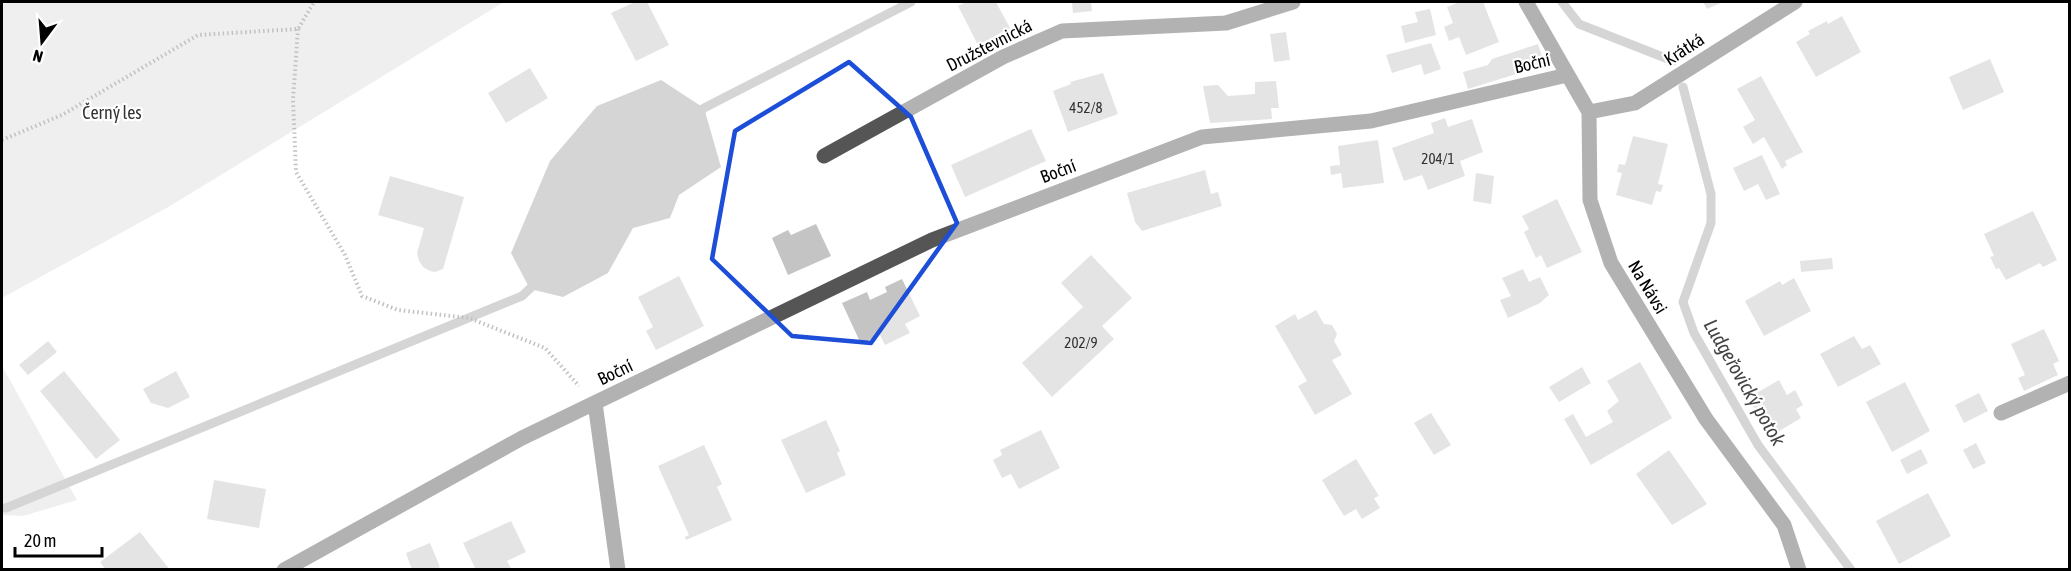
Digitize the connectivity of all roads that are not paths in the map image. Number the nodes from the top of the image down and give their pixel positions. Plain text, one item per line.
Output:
1 (1293, 2) edge
2 (1526, 2) edge
3 (1795, 2) edge
4 (1567, 75) junction
5 (1589, 112) junction
6 (824, 156) dead end
7 (2070, 383) edge
8 (595, 403) junction
9 (2001, 413) dead end
10 (284, 570) edge
11 (618, 570) edge
12 (1799, 570) edge

1 - 6 street, Družstevnická
2 - 4 street
3 - 5 street, Krátká
4 - 5 street
4 - 8 street, Boční
5 - 12 street, Na Návsi
7 - 9 street
8 - 10 street, Boční
8 - 11 street, Boční

